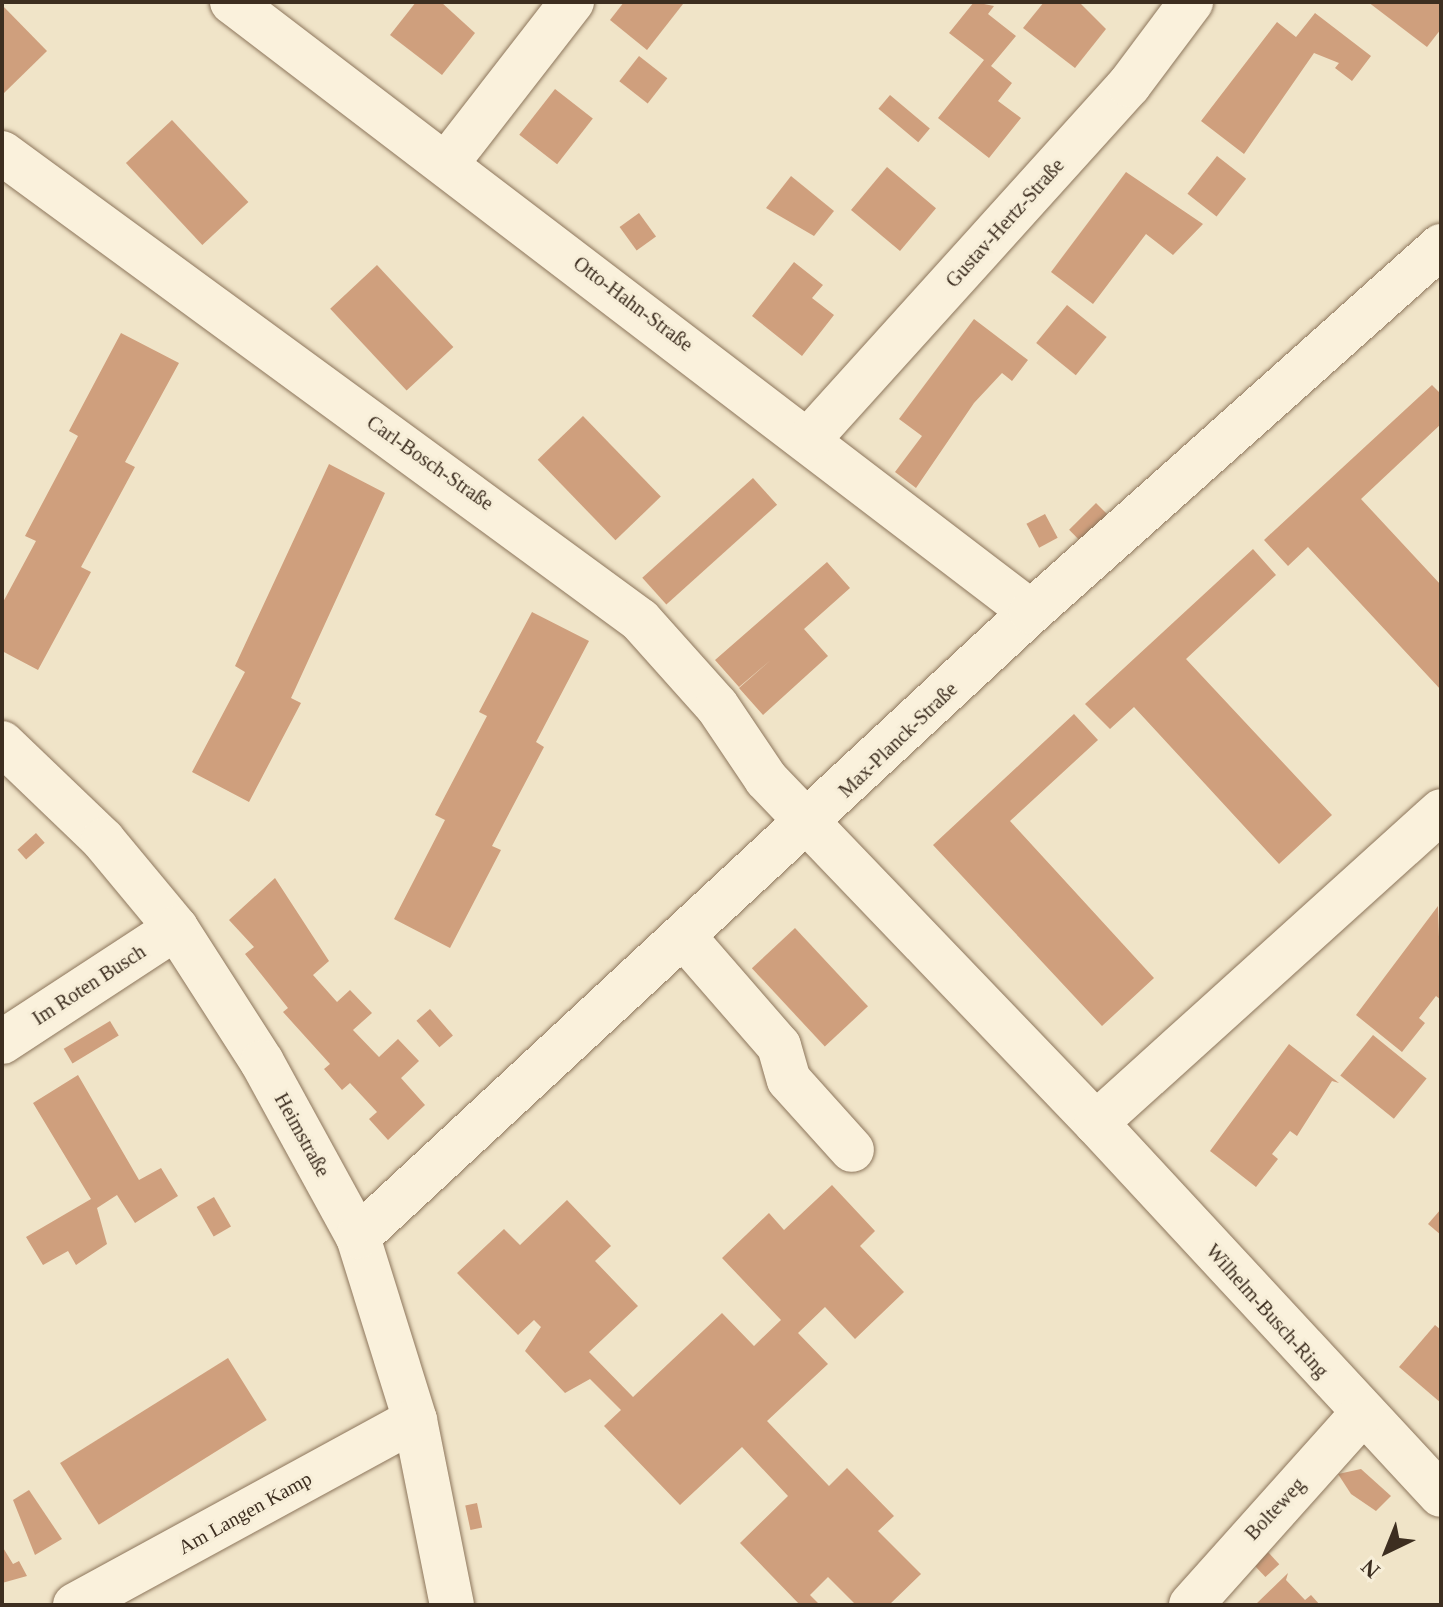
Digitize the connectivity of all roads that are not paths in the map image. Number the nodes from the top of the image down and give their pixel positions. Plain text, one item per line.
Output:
1 (232, 2) edge
2 (572, 2) edge
3 (1191, 2) edge
4 (2, 153) edge
5 (447, 163) junction
6 (1441, 246) edge
7 (810, 438) junction
8 (1031, 612) junction
9 (2, 743) edge
10 (1441, 811) edge
11 (811, 824) junction
12 (176, 928) junction
13 (685, 938) junction
14 (2, 1042) edge
15 (1096, 1123) junction
16 (852, 1150) dead end
17 (358, 1237) junction
18 (1362, 1414) junction
19 (415, 1420) junction
20 (1439, 1490) edge
21 (75, 1605) edge
22 (452, 1605) edge
23 (1191, 1605) edge

1 - 5 street, Otto-Hahn-Straße
2 - 5 street
3 - 7 street, Gustav-Hertz-Straße
4 - 11 street, Carl-Bosch-Straße
5 - 7 street, Otto-Hahn-Straße
6 - 8 street, Max-Planck-Straße
7 - 8 street, Otto-Hahn-Straße
8 - 11 street, Max-Planck-Straße
9 - 12 street, Heimstraße
10 - 15 street
11 - 13 street, Max-Planck-Straße
11 - 15 street, Wilhelm-Busch-Ring
12 - 14 street, Im Roten Busch
12 - 17 street, Heimstraße
13 - 16 street
13 - 17 street, Max-Planck-Straße
15 - 18 street, Wilhelm-Busch-Ring
17 - 19 street, Heimstraße
18 - 20 street, Wilhelm-Busch-Ring
18 - 23 street, Bolteweg
19 - 21 street, Am Langen Kamp
19 - 22 street, Heimstraße

